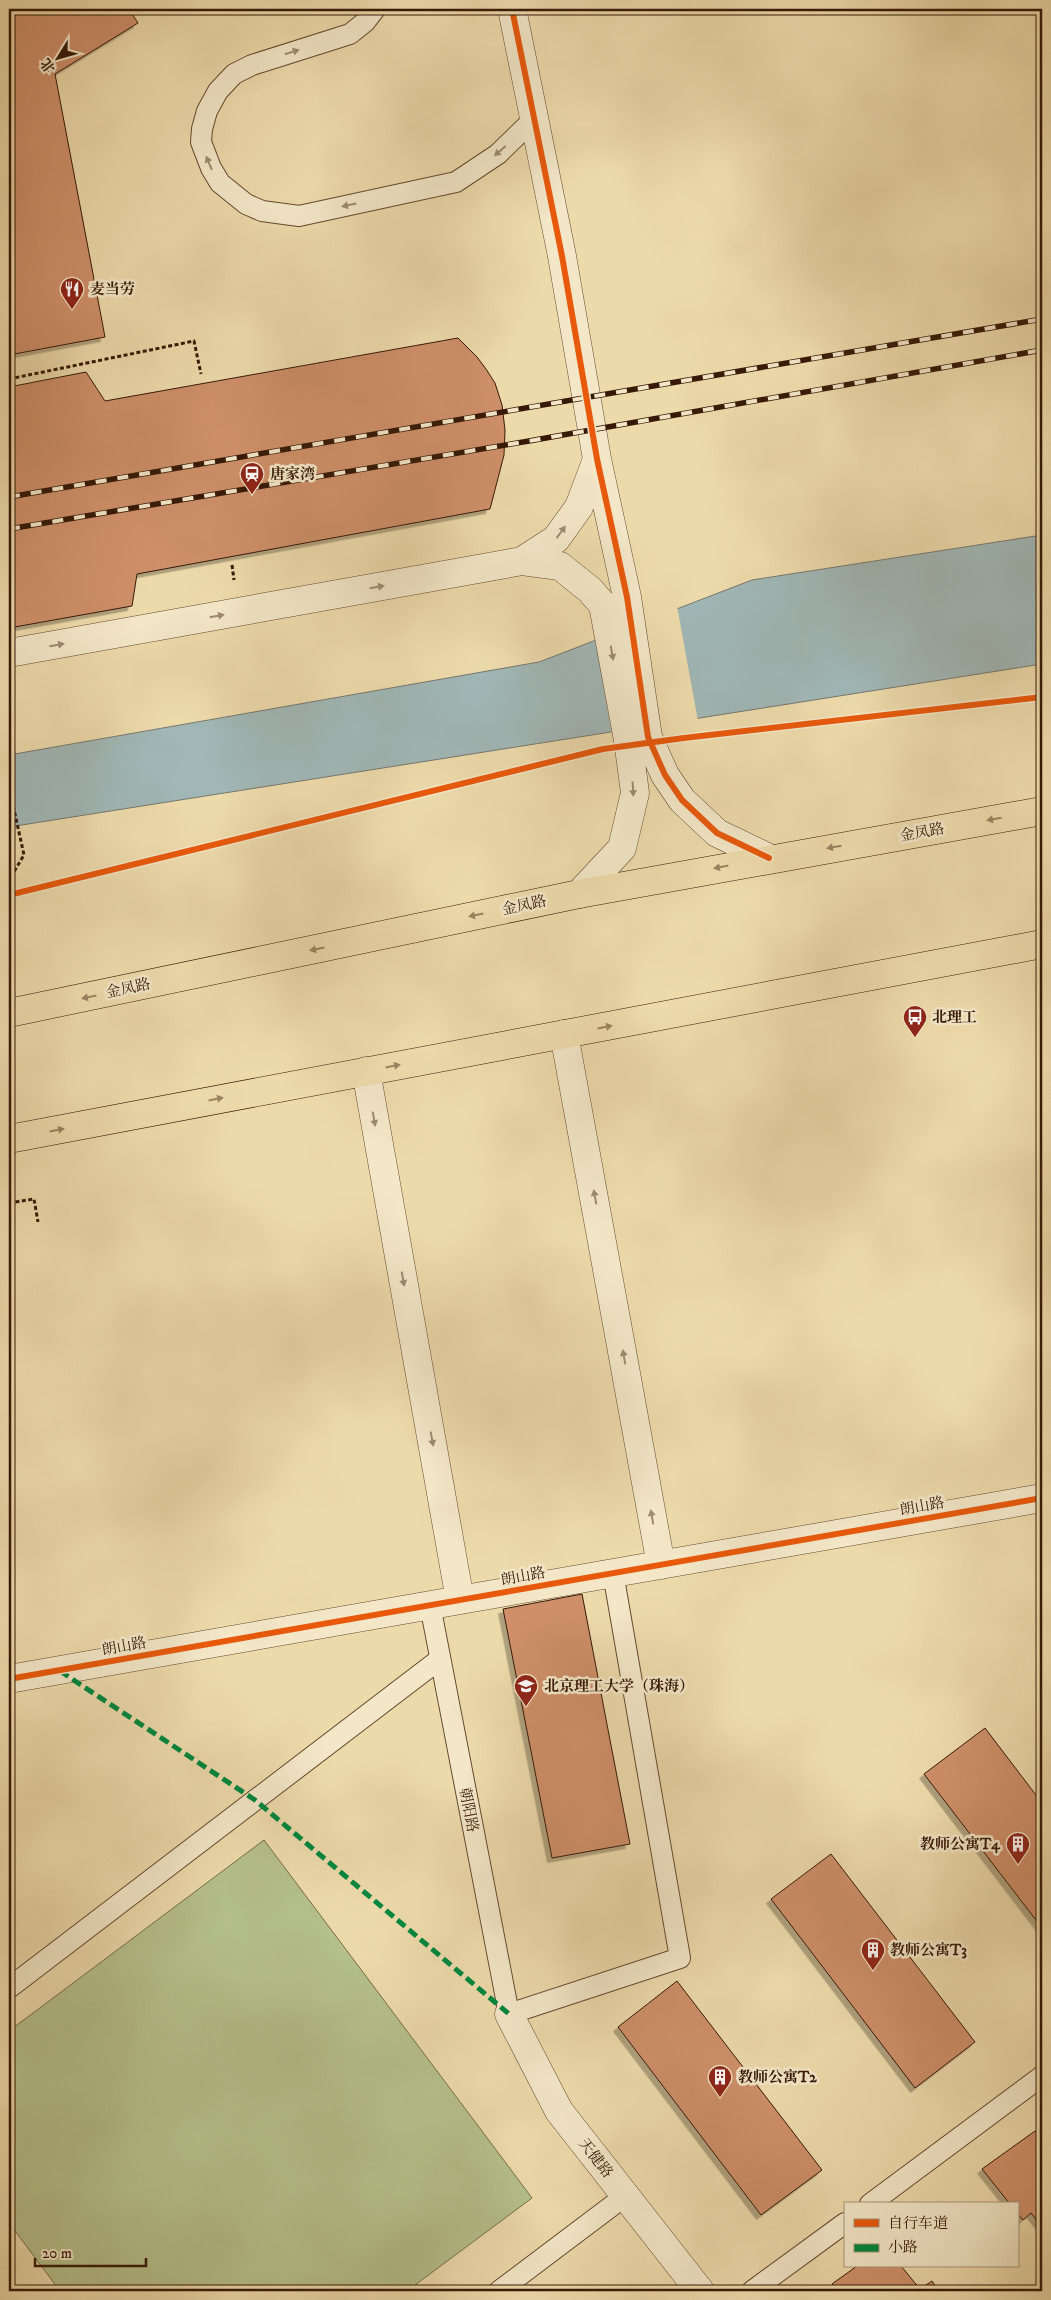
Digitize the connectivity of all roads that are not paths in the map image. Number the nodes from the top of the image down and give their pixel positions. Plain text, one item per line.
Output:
1 (375, 9) edge
2 (512, 9) edge
3 (535, 118) junction
4 (597, 459) junction
5 (522, 561) junction
6 (615, 601) junction
7 (9, 653) edge
8 (638, 739) junction
9 (1042, 811) edge
10 (769, 858) junction
11 (579, 894) junction
12 (1042, 944) edge
13 (9, 1013) edge
14 (564, 1034) junction
15 (366, 1071) junction
16 (9, 1139) edge
17 (1042, 1498) edge
18 (661, 1565) junction
19 (613, 1573) junction
20 (460, 1600) junction
21 (430, 1605) junction
22 (440, 1659) junction
23 (9, 1680) edge
24 (9, 1988) edge
25 (509, 2014) junction
26 (1042, 2076) edge
27 (625, 2196) junction
28 (873, 2202) edge
29 (844, 2224) edge
30 (499, 2291) edge
31 (700, 2291) edge
32 (752, 2291) edge

3 -> 1 lane
2 - 3 street
3 - 4 street
5 -> 4 street
4 - 6 street
5 - 6 street
7 -> 5 street
6 - 8 street
8 - 10 street
8 -> 11 street
9 -> 10 highway, 金凤路
10 -> 11 highway, 金凤路
11 -> 13 highway, 金凤路
14 -> 12 highway
15 -> 14 highway
18 -> 14 street
16 -> 15 highway
15 -> 20 street
17 - 18 street, 朗山路
18 - 19 street, 朗山路
19 - 20 street, 朗山路
19 - 25 lane
20 - 21 street, 朗山路
21 - 22 lane, 朝阳路
21 - 23 street, 朗山路
22 - 24 lane
22 - 25 lane, 朝阳路
25 - 27 street, 天健路
26 - 28 lane
27 - 30 lane
27 - 31 street, 天健路
29 - 32 lane

